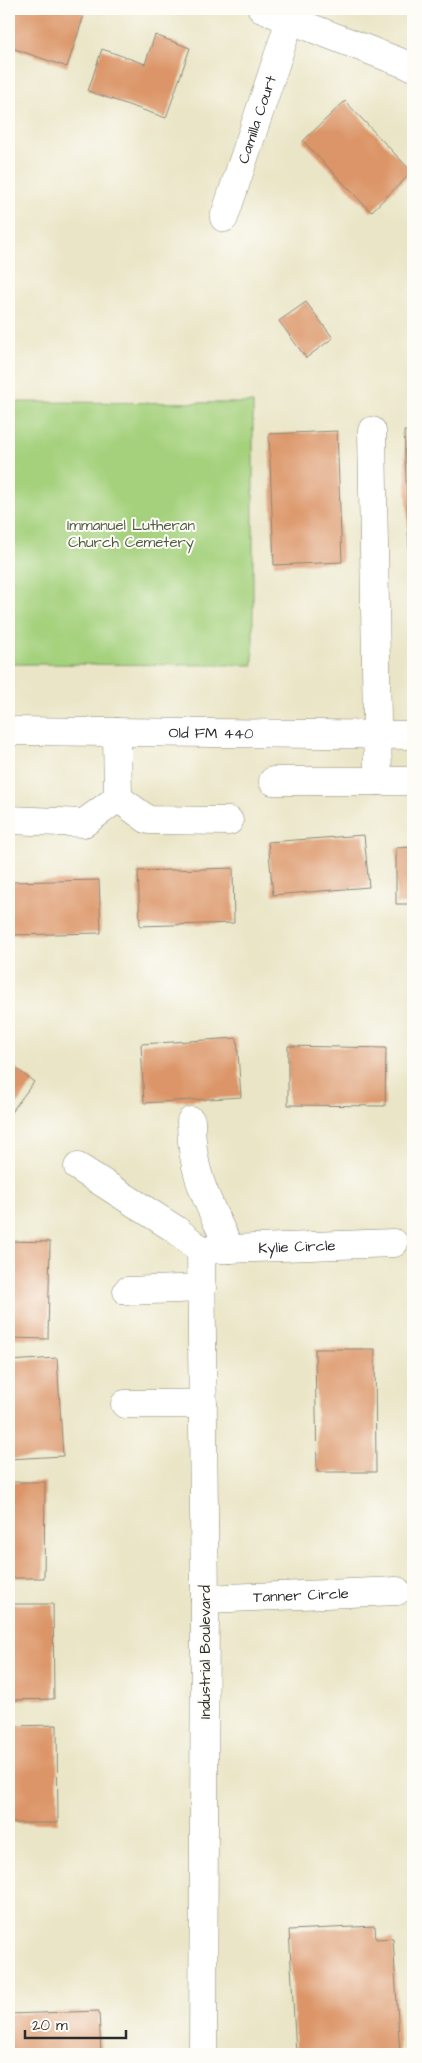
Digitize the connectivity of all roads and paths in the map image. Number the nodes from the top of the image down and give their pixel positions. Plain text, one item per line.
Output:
1 (262, 9) edge
2 (290, 20) junction
3 (413, 67) edge
4 (224, 218) dead end
5 (372, 431) dead end
6 (9, 731) edge
7 (117, 732) junction
8 (378, 735) junction
9 (413, 735) edge
10 (273, 781) dead end
11 (413, 781) edge
12 (378, 782) junction
13 (118, 798) junction
14 (9, 820) edge
15 (229, 821) dead end
16 (191, 1121) dead end
17 (78, 1167) dead end
18 (394, 1243) dead end
19 (230, 1249) junction
20 (201, 1250) junction
21 (202, 1288) junction
22 (127, 1291) dead end
23 (125, 1404) dead end
24 (203, 1404) junction
25 (397, 1591) dead end
26 (205, 1599) junction
27 (203, 2054) edge

1 - 2 street
2 - 3 street
2 - 4 street, Camilla Court
5 - 8 street
6 - 7 street, Old FM 440
7 - 8 street, Old FM 440
7 - 13 street
8 - 9 street, Old FM 440
8 - 12 street
10 - 12 street
11 - 12 street
13 - 14 street
13 - 15 street
16 - 19 street
17 - 20 street
18 - 19 street, Kylie Circle
19 - 20 street, Kylie Circle
20 - 21 street, Industrial Boulevard
21 - 22 street
21 - 24 street, Industrial Boulevard
23 - 24 street
24 - 26 street, Industrial Boulevard
25 - 26 street, Tanner Circle
26 - 27 street, Industrial Boulevard

